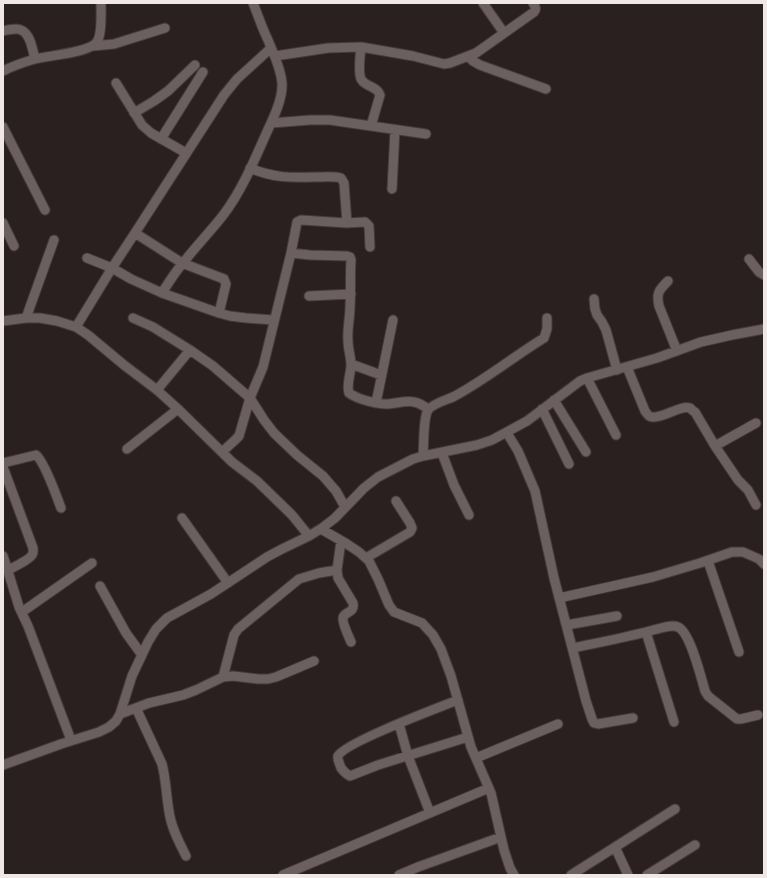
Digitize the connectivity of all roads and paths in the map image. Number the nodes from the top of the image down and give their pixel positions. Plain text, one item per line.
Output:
1 (101, 3) edge
2 (253, 3) edge
3 (483, 3) edge
4 (533, 3) edge
5 (165, 28) dead end
6 (3, 31) edge
7 (504, 33) junction
8 (93, 46) junction
9 (361, 47) junction
10 (273, 52) junction
11 (468, 56) junction
12 (35, 59) junction
13 (195, 65) dead end
14 (3, 71) edge
15 (203, 72) dead end
16 (116, 83) dead end
17 (546, 89) dead end
18 (134, 113) junction
19 (272, 123) junction
20 (371, 126) junction
21 (3, 127) edge
22 (395, 130) junction
23 (426, 134) dead end
24 (161, 139) junction
25 (186, 153) junction
26 (250, 168) junction
27 (392, 189) dead end
28 (46, 210) dead end
29 (3, 223) edge
30 (347, 223) junction
31 (135, 234) junction
32 (54, 240) dead end
33 (14, 246) dead end
34 (370, 247) dead end
35 (291, 253) junction
36 (87, 258) dead end
37 (749, 259) dead end
38 (182, 263) junction
39 (112, 268) junction
40 (764, 275) edge
41 (668, 281) dead end
42 (162, 293) junction
43 (351, 294) junction
44 (309, 296) dead end
45 (594, 299) dead end
46 (219, 313) junction
47 (26, 318) junction
48 (133, 318) dead end
49 (548, 318) dead end
50 (274, 320) junction
51 (393, 320) dead end
52 (3, 321) edge
53 (76, 327) junction
54 (764, 329) edge
55 (190, 350) junction
56 (677, 351) junction
57 (352, 364) junction
58 (627, 367) junction
59 (617, 370) junction
60 (381, 375) junction
61 (587, 378) junction
62 (157, 390) junction
63 (250, 398) junction
64 (554, 400) junction
65 (376, 403) junction
66 (178, 409) junction
67 (428, 409) junction
68 (542, 409) junction
69 (756, 423) dead end
70 (507, 433) junction
71 (616, 435) dead end
72 (716, 446) junction
73 (127, 449) dead end
74 (222, 452) junction
75 (442, 452) junction
76 (586, 452) dead end
77 (423, 456) junction
78 (3, 463) edge
79 (569, 464) dead end
80 (3, 467) edge
81 (396, 501) dead end
82 (756, 505) dead end
83 (345, 507) junction
84 (61, 508) dead end
85 (469, 515) dead end
86 (182, 518) dead end
87 (320, 529) junction
88 (309, 536) junction
89 (341, 540) junction
90 (3, 556) edge
91 (366, 558) junction
92 (708, 561) junction
93 (92, 563) dead end
94 (764, 564) edge
95 (8, 570) junction
96 (337, 570) junction
97 (228, 583) junction
98 (100, 586) dead end
99 (559, 598) junction
100 (22, 612) junction
101 (617, 616) dead end
102 (567, 625) junction
103 (646, 632) junction
104 (351, 642) dead end
105 (573, 648) junction
106 (739, 652) dead end
107 (142, 656) junction
108 (314, 661) dead end
109 (223, 677) junction
110 (458, 700) junction
111 (136, 708) junction
112 (120, 714) junction
113 (758, 715) dead end
114 (633, 718) dead end
115 (674, 722) dead end
116 (399, 724) junction
117 (558, 724) dead end
118 (468, 737) junction
119 (71, 740) junction
120 (408, 756) junction
121 (476, 758) junction
122 (3, 765) edge
123 (489, 788) junction
124 (675, 809) dead end
125 (430, 813) junction
126 (501, 837) junction
127 (695, 845) dead end
128 (615, 847) junction
129 (186, 856) dead end
130 (283, 875) edge
131 (399, 875) edge
132 (514, 875) edge
133 (571, 875) edge
134 (628, 875) edge
135 (646, 875) edge

1 - 8 street
2 - 10 street
3 - 7 street
4 - 7 street
5 - 8 street
6 - 12 street
7 - 11 street
8 - 12 street
9 - 10 street
9 - 11 street
9 - 20 street
10 - 19 street
10 - 25 street
11 - 17 street
12 - 14 street
13 - 18 street
15 - 24 street
16 - 18 street
18 - 24 street
19 - 20 street
19 - 26 street
20 - 22 street
21 - 28 street
22 - 23 street
22 - 27 street
24 - 25 street
25 - 31 street
26 - 30 street
26 - 38 street
29 - 33 street
30 - 34 street
30 - 35 street
31 - 38 street
31 - 39 street
32 - 47 street
35 - 43 street
35 - 50 street
36 - 39 street
37 - 40 street
38 - 42 street
38 - 46 street
39 - 42 street
39 - 53 street
41 - 56 street
42 - 46 street
43 - 44 street
43 - 57 street
45 - 59 street
46 - 50 street
47 - 52 street
47 - 53 street
48 - 55 street
49 - 67 street
50 - 63 street
51 - 60 street
53 - 62 street
54 - 56 street
55 - 62 street
55 - 63 street
56 - 58 street
57 - 60 street
57 - 65 street
58 - 59 street
58 - 72 street
59 - 61 street
60 - 65 street
61 - 64 street
61 - 71 street
62 - 66 street
63 - 74 street
63 - 83 street
64 - 68 street
64 - 76 street
65 - 67 street
66 - 73 street
66 - 74 street
67 - 77 street
68 - 70 street
68 - 79 street
69 - 72 street
70 - 75 street
70 - 99 street
72 - 82 street
74 - 88 street
75 - 77 street
75 - 85 street
77 - 83 street
78 - 84 street
80 - 95 street
81 - 91 street
83 - 87 street
86 - 97 street
87 - 88 street
87 - 89 street
88 - 97 street
89 - 91 street
89 - 96 street
90 - 95 street
91 - 110 street
92 - 94 street
92 - 99 street
92 - 106 street
93 - 100 street
95 - 100 street
96 - 104 street
96 - 109 street
97 - 107 street
98 - 107 street
99 - 102 street
100 - 119 street
101 - 102 street
102 - 105 street
103 - 105 street
103 - 113 street
103 - 115 street
105 - 114 street
107 - 112 street
108 - 109 street
109 - 111 street
110 - 116 street
110 - 118 street
111 - 112 street
111 - 129 street
112 - 119 street
116 - 120 street
116 - 120 street
117 - 121 street
118 - 120 street
118 - 121 street
119 - 122 street
120 - 125 street
121 - 123 street
123 - 125 street
123 - 126 street
124 - 128 street
125 - 130 street
126 - 131 street
126 - 132 street
127 - 135 street
128 - 133 street
128 - 134 street

